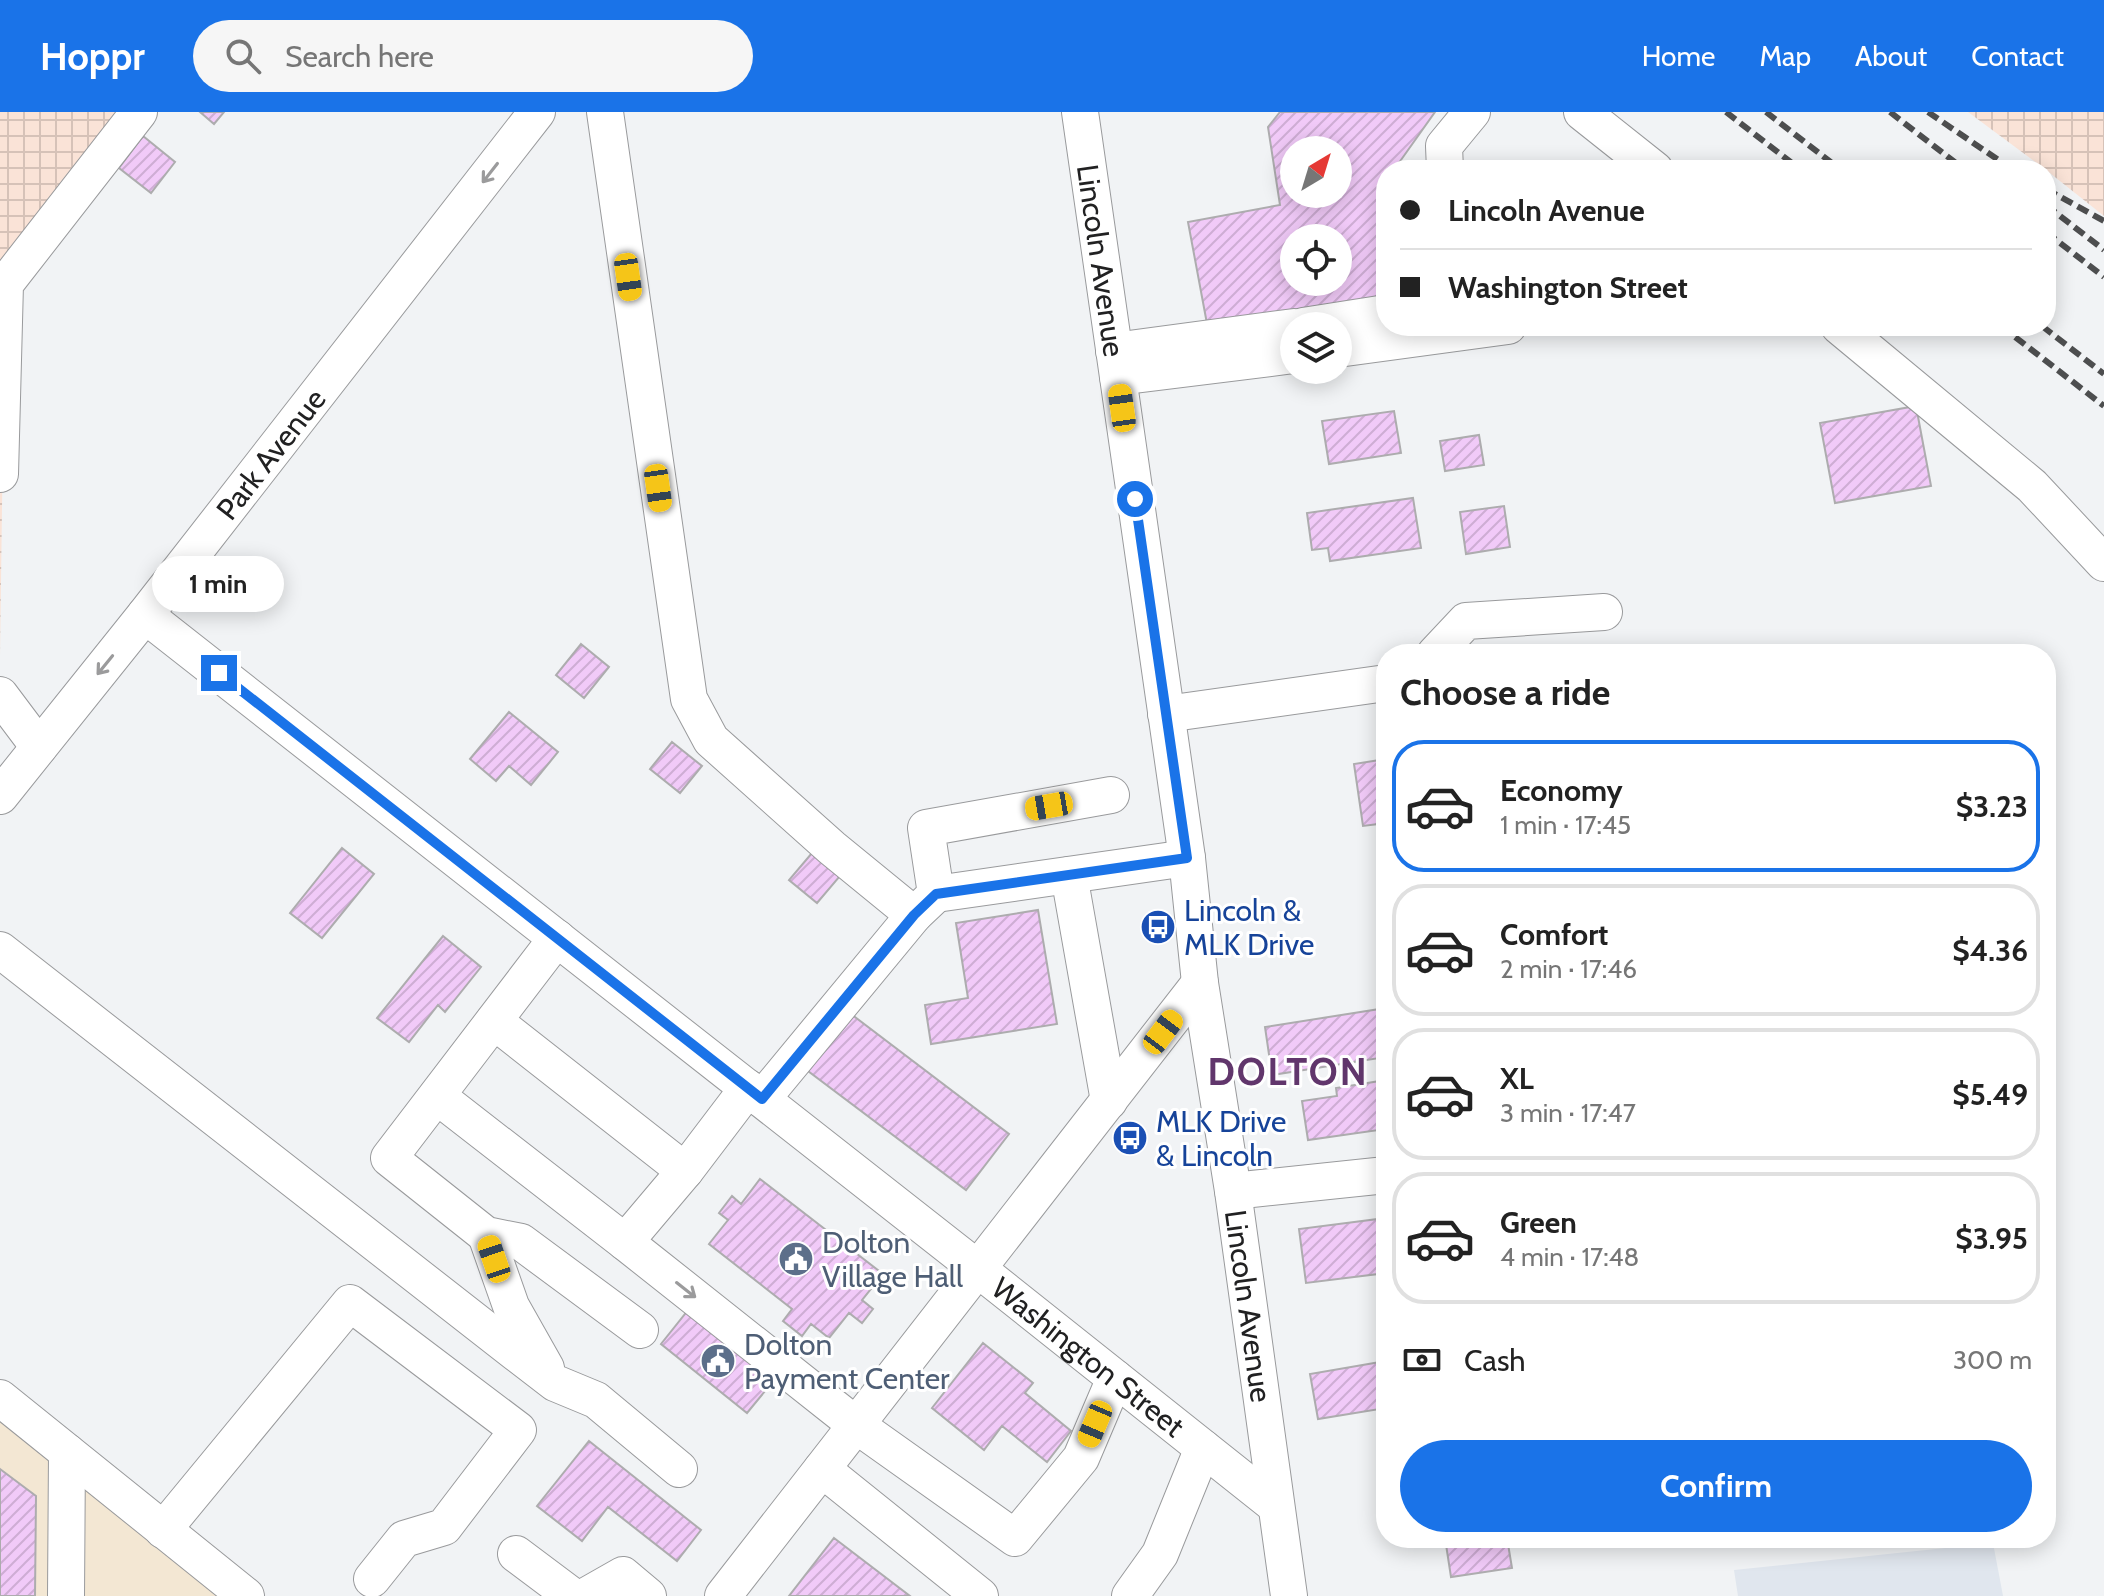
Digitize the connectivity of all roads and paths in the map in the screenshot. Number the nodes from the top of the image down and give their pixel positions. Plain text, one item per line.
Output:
1 (139, 112) edge
2 (537, 112) edge
3 (605, 112) edge
4 (1080, 112) edge
5 (1472, 112) edge
6 (1582, 112) edge
7 (1444, 158) edge
8 (1642, 160) edge
9 (1376, 315) edge
10 (1352, 318) edge
11 (1280, 330) edge
12 (1434, 336) edge
13 (1851, 336) edge
14 (1352, 347) edge
15 (1280, 356) edge
16 (1116, 364) junction
17 (0, 474) edge
18 (2104, 563) edge
19 (1604, 612) dead end
20 (145, 615) junction
21 (1444, 644) edge
22 (1376, 684) edge
23 (0, 695) edge
24 (1166, 714) junction
25 (39, 747) junction
26 (1111, 795) dead end
27 (0, 796) edge
28 (1187, 858) junction
29 (1069, 875) junction
30 (925, 905) junction
31 (557, 938) junction
32 (0, 950) edge
33 (1200, 983) junction
34 (494, 1021) junction
35 (755, 1094) junction
36 (437, 1096) junction
37 (1109, 1101) junction
38 (685, 1171) junction
39 (1376, 1176) edge
40 (1233, 1191) junction
41 (486, 1235) junction
42 (625, 1242) junction
43 (978, 1269) junction
44 (640, 1330) dead end
45 (516, 1353) junction
46 (1115, 1378) junction
47 (555, 1383) junction
48 (0, 1398) edge
49 (856, 1425) junction
50 (1203, 1448) junction
51 (67, 1452) junction
52 (679, 1469) dead end
53 (822, 1469) junction
54 (1276, 1506) junction
55 (163, 1530) junction
56 (516, 1554) dead end
57 (372, 1579) dead end
58 (71, 1592) edge
59 (246, 1596) edge
60 (572, 1596) edge
61 (586, 1596) edge
62 (648, 1596) edge
63 (723, 1596) edge
64 (980, 1596) edge
65 (1130, 1596) edge
66 (1289, 1596) edge

1 - 17 street
2 -> 20 street, Park Avenue
3 - 30 street
4 - 16 street, Lincoln Avenue
5 - 7 street
6 - 8 street
9 - 10 street
11 - 16 street
12 - 14 street
13 - 18 street
15 - 16 street
16 - 24 street, Lincoln Avenue
19 - 21 street
20 -> 25 street, Park Avenue
20 - 31 street, Washington Street
22 - 24 street
23 - 25 street
24 - 28 street, Lincoln Avenue
25 - 27 street, Park Avenue
26 - 30 street
28 - 29 street
28 - 33 street, Lincoln Avenue
29 - 30 street
29 - 37 street
30 - 35 street
31 - 34 street
31 - 35 street, Washington Street
32 - 45 street
33 - 37 street
33 - 40 street, Lincoln Avenue
34 - 36 street
34 - 38 street
35 - 38 street
35 - 43 street, Washington Street
36 - 41 street
36 - 42 street
37 - 43 street
38 - 42 street
39 - 40 street
40 - 54 street, Lincoln Avenue
41 - 44 street
41 - 45 street
41 - 47 street
42 -> 49 street
43 - 46 street, Washington Street
43 - 49 street
45 - 47 street
46 - 49 street
46 - 50 street, Washington Street
47 - 52 street
48 - 51 street
49 - 53 street
50 - 54 street, Washington Street
50 - 65 street
51 - 55 street
51 - 58 street
53 - 63 street
53 - 64 street
54 - 66 street, Lincoln Avenue
55 - 57 street
55 - 59 street
56 - 60 street
61 - 62 street

